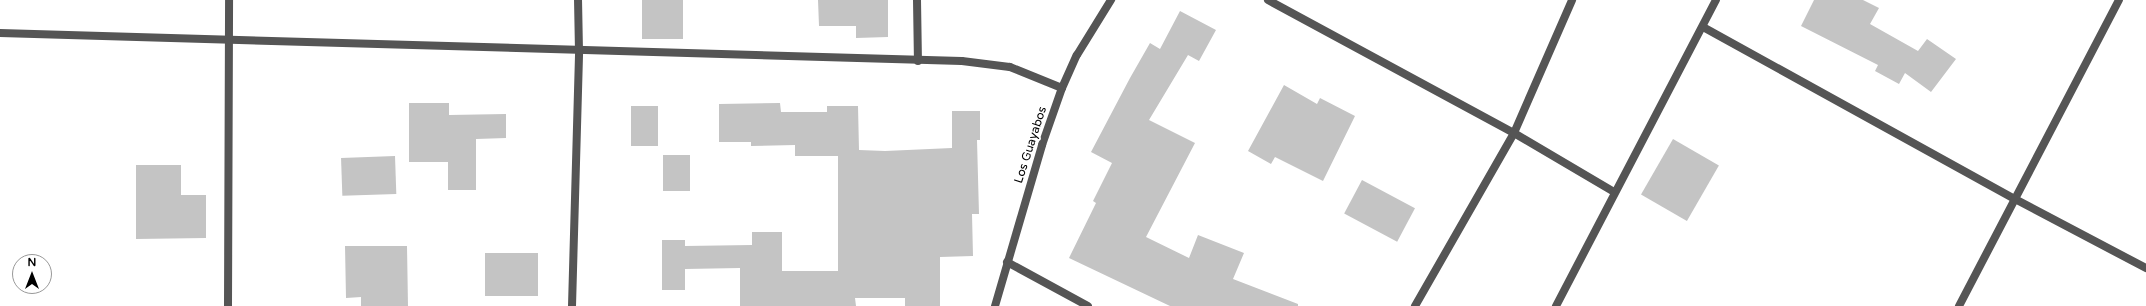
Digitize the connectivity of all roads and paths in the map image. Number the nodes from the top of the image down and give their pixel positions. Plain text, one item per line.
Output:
1 (229, 0) edge
2 (578, 0) edge
3 (917, 0) edge
4 (1111, 0) edge
5 (1268, 0) edge
6 (1572, 0) edge
7 (1716, 0) edge
8 (2119, 0) edge
9 (1703, 27) junction
10 (0, 33) edge
11 (229, 40) junction
12 (579, 51) junction
13 (918, 61) junction
14 (1062, 88) junction
15 (1514, 133) junction
16 (1614, 192) junction
17 (2015, 200) junction
18 (1007, 262) junction
19 (2146, 268) edge
20 (228, 306) edge
21 (572, 306) edge
22 (995, 306) edge
23 (1088, 306) edge
24 (1415, 306) edge
25 (1556, 306) edge
26 (1959, 306) edge

1 - 11 street
2 - 12 street
3 - 13 street
4 - 14 street, Los Guayabos
5 - 15 street
6 - 15 street
7 - 9 street
8 - 17 street
9 - 16 street
9 - 17 street
10 - 11 street
11 - 12 street
11 - 20 street
12 - 13 street
12 - 21 street
13 - 14 street
14 - 18 street, Los Guayabos
15 - 16 street
15 - 24 street
16 - 25 street
17 - 19 street
17 - 26 street
18 - 22 street, Los Guayabos
18 - 23 street

